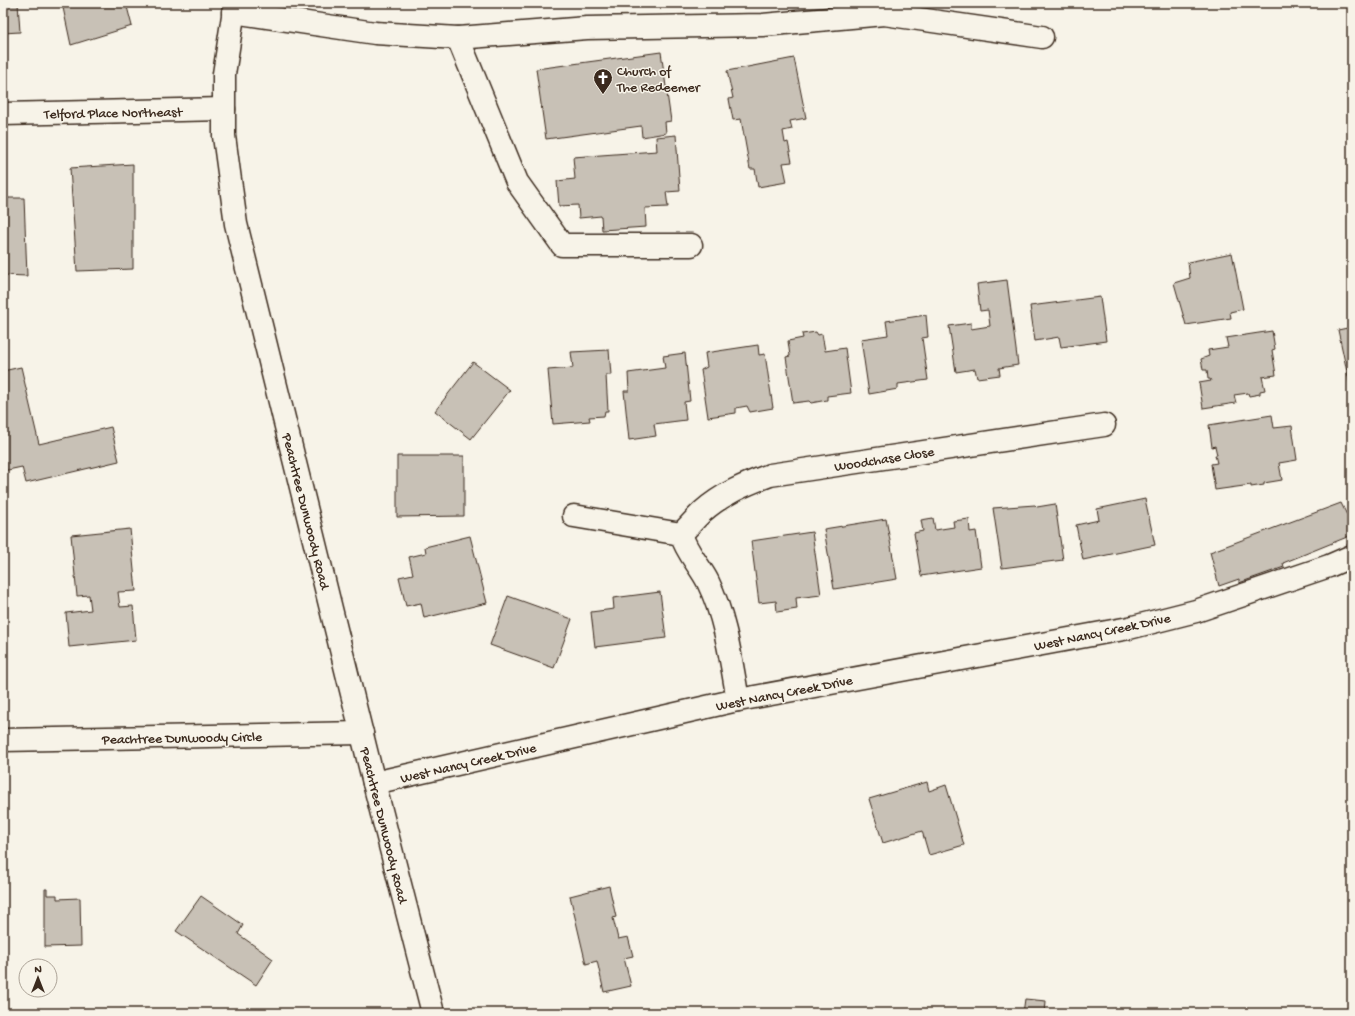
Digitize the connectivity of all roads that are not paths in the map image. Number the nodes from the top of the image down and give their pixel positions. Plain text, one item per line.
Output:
1 (234, 8) edge
2 (1042, 37) dead end
3 (458, 38) junction
4 (224, 109) junction
5 (3, 114) edge
6 (691, 245) dead end
7 (1104, 425) dead end
8 (574, 516) dead end
9 (681, 534) junction
10 (1352, 556) edge
11 (738, 700) junction
12 (362, 733) junction
13 (3, 740) edge
14 (374, 783) junction
15 (433, 1013) edge

1 - 3 street
1 - 4 street, Peachtree Dunwoody Road
2 - 3 street
3 - 6 street
4 - 5 street, Telford Place Northeast
4 - 12 street, Peachtree Dunwoody Road
7 - 9 street, Woodchase Close
8 - 9 street
9 - 11 street
10 - 11 street, West Nancy Creek Drive
11 - 14 street, West Nancy Creek Drive
12 - 13 street, Peachtree Dunwoody Circle
12 - 14 street, Peachtree Dunwoody Road
14 - 15 street, Peachtree Dunwoody Road

